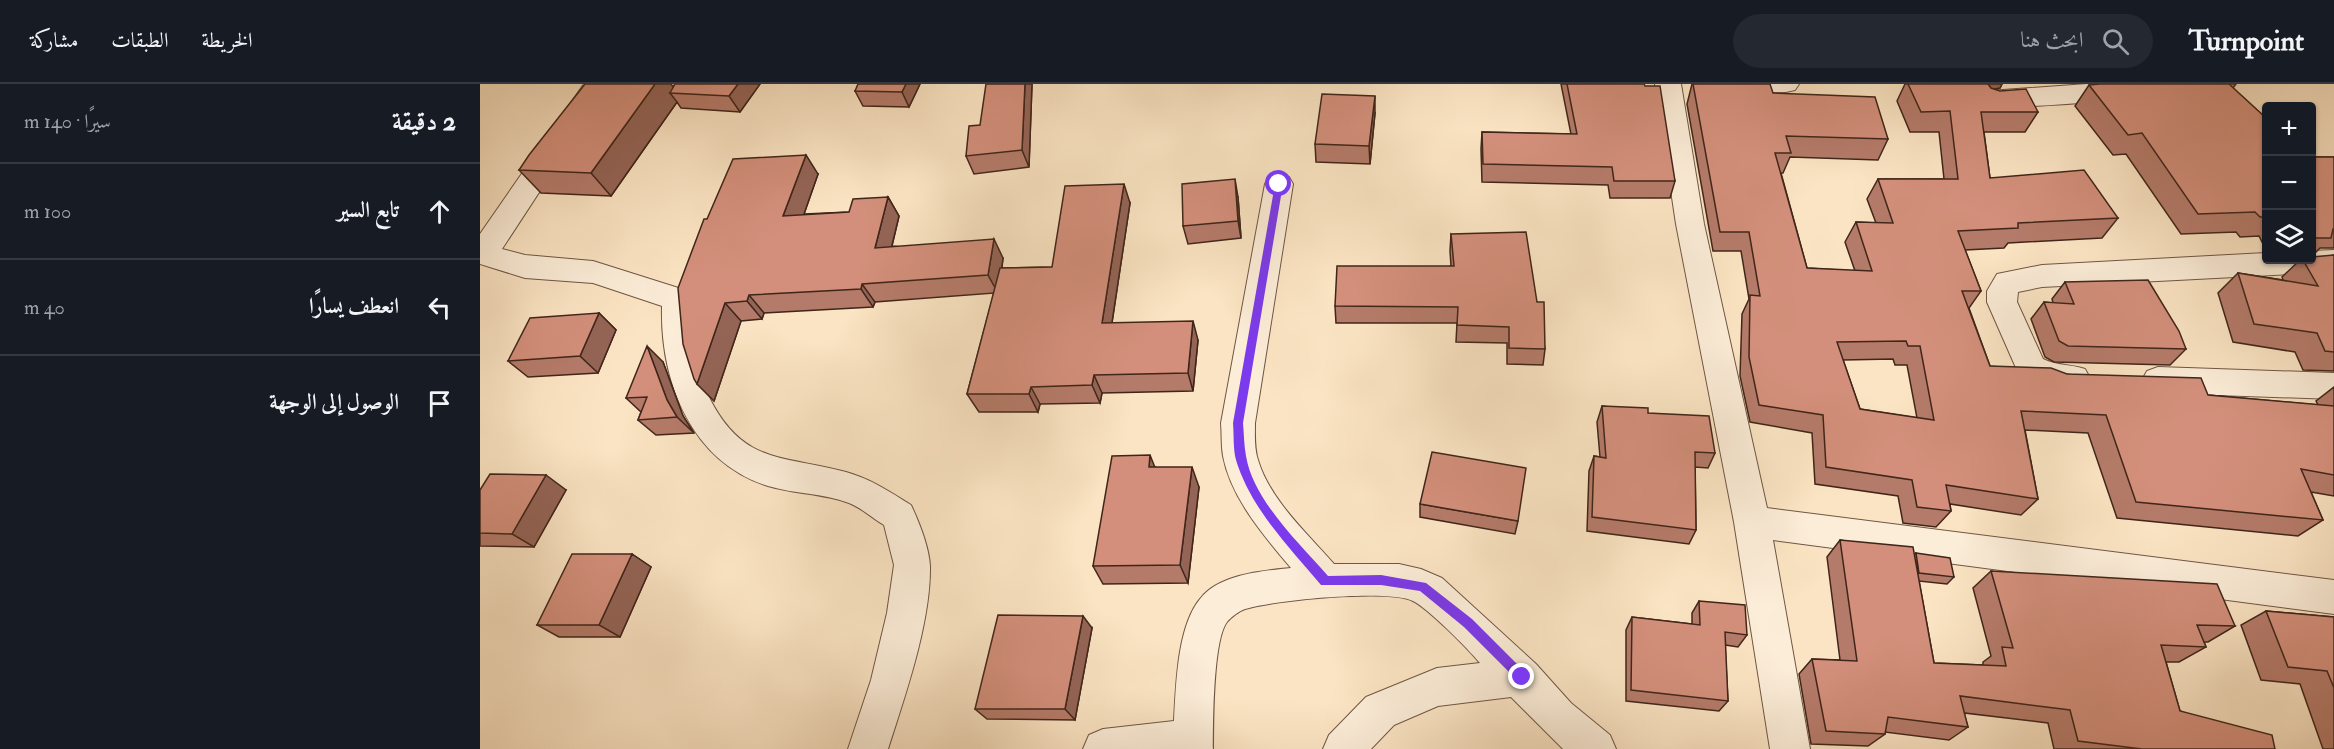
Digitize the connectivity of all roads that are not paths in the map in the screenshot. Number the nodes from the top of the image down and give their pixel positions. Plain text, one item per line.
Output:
1 (597, 84) edge
2 (1786, 84) edge
3 (2157, 84) edge
4 (1683, 86) edge
5 (1989, 100) edge
6 (1279, 184) dead end
7 (2334, 261) edge
8 (2098, 379) edge
9 (2132, 379) edge
10 (2334, 386) edge
11 (1752, 522) junction
12 (1325, 581) junction
13 (2334, 597) edge
14 (1522, 677) junction
15 (1193, 744) edge
16 (868, 749) edge
17 (1104, 749) edge
18 (1342, 749) edge
19 (1596, 749) edge
20 (1790, 749) edge

1 - 16 street
2 - 4 street
3 - 5 street
4 - 11 street
6 - 12 street
7 - 8 street
9 - 10 street
11 - 13 street
11 - 20 street
12 - 14 street
12 - 15 street
14 - 18 street
14 - 19 street
15 - 17 street

